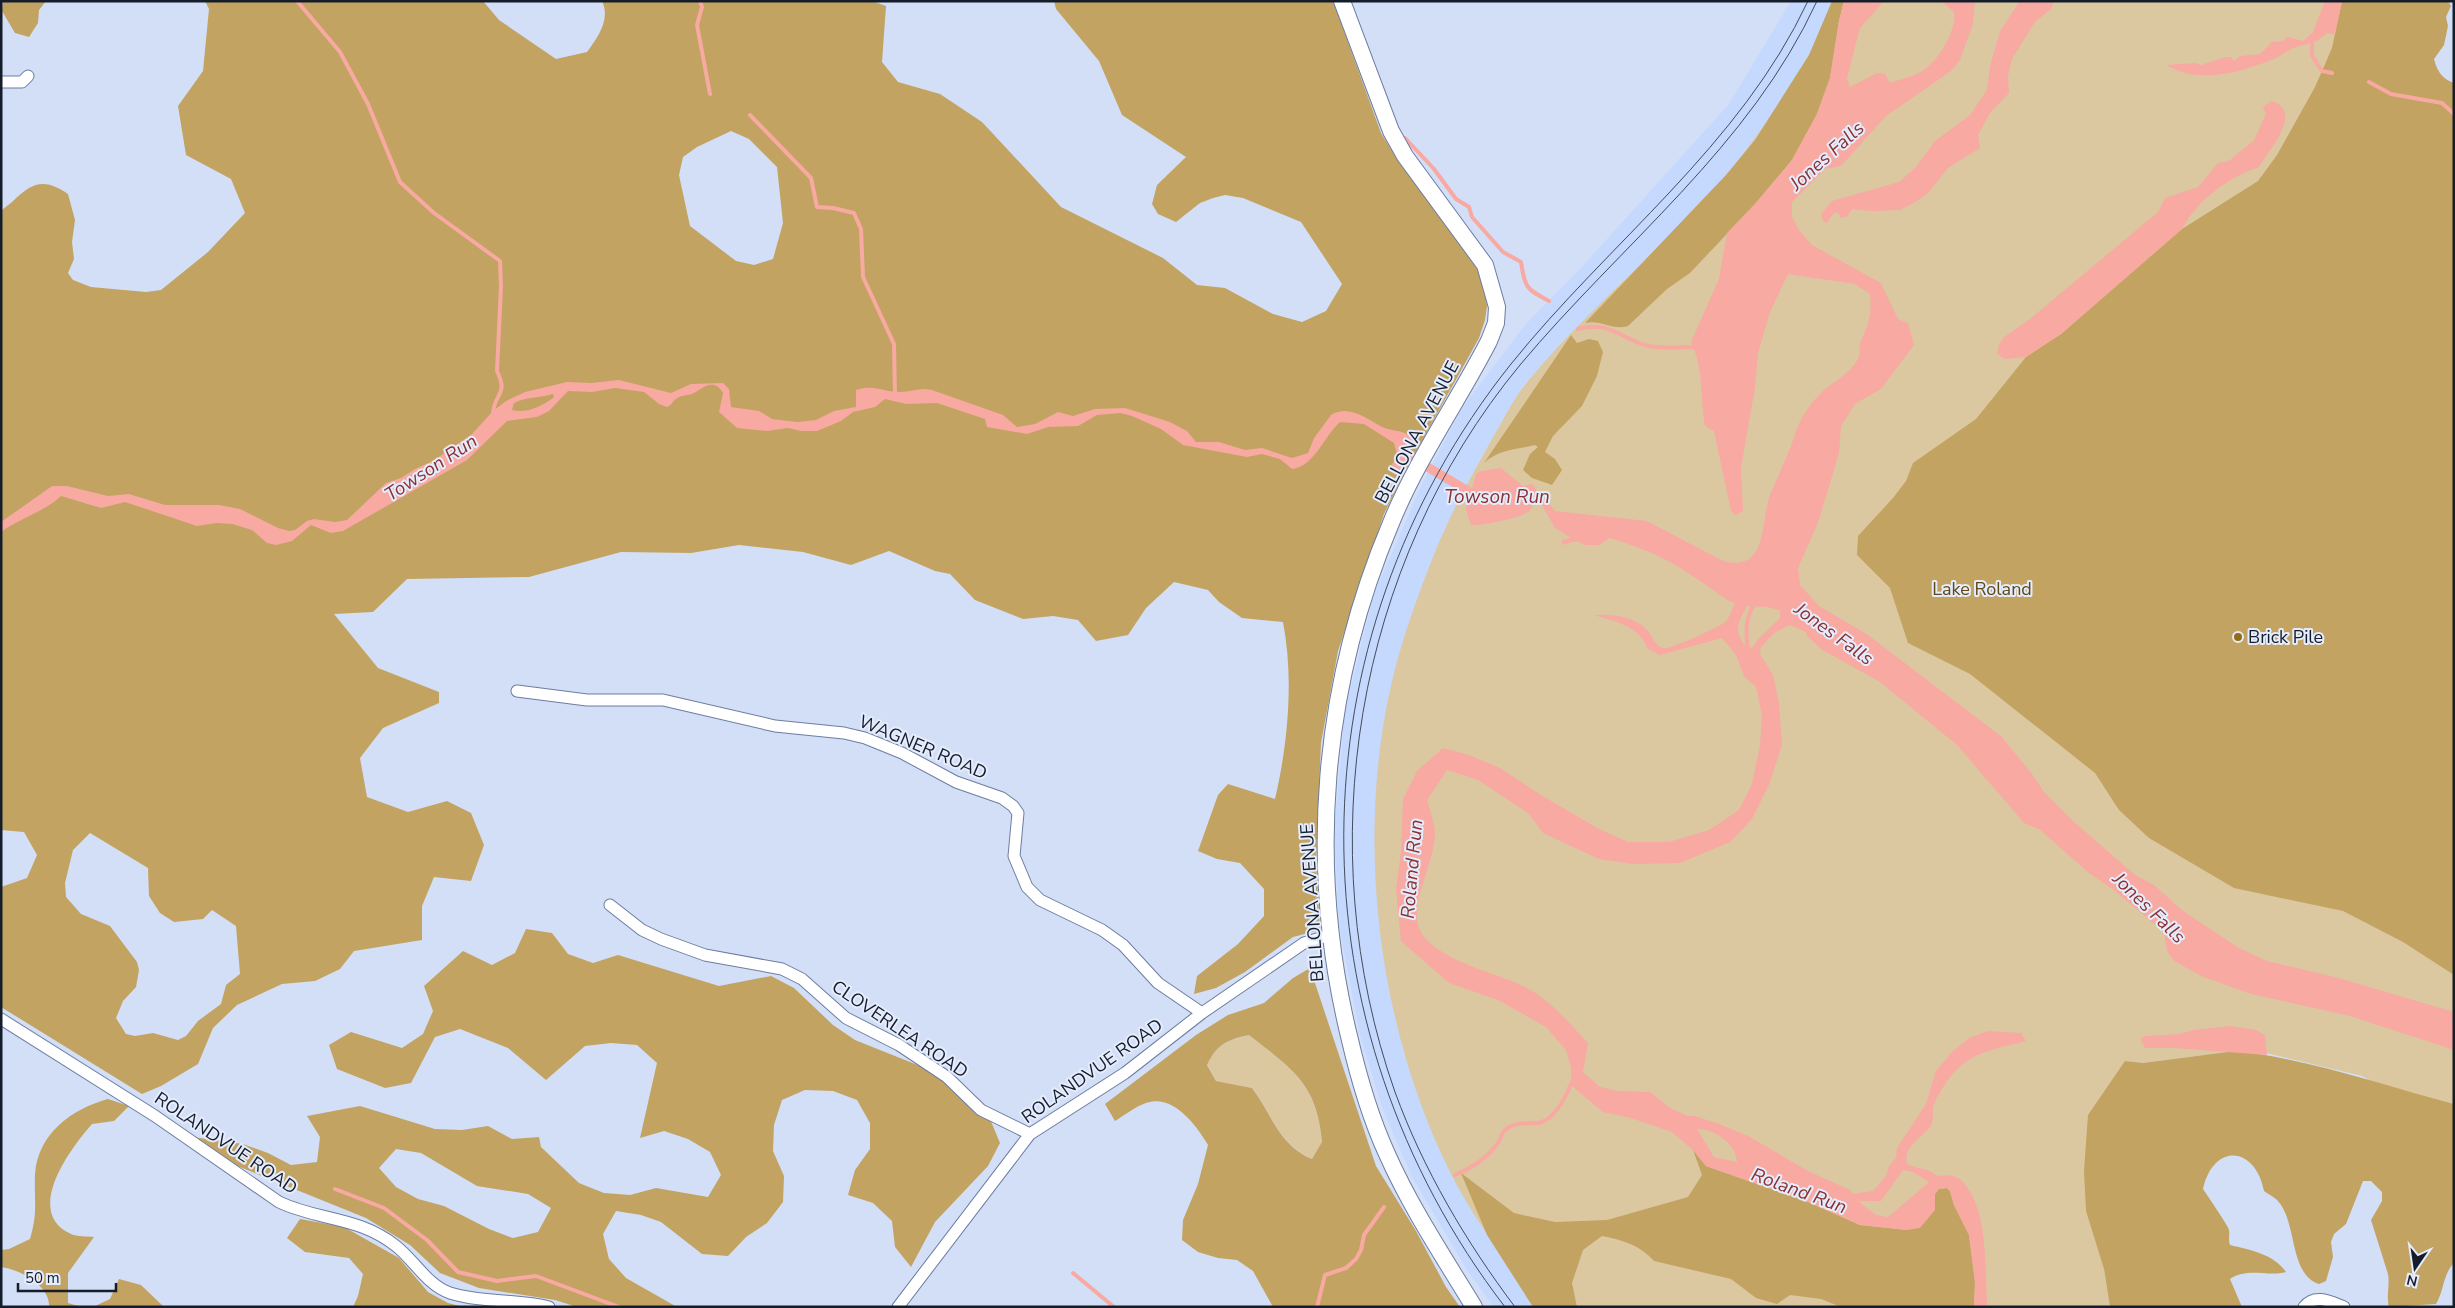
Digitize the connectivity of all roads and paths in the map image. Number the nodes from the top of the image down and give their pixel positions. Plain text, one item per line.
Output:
1 (1342, 1) edge
2 (28, 76) dead end
3 (1, 82) edge
4 (517, 691) dead end
5 (610, 905) dead end
6 (1330, 935) junction
7 (1202, 1013) junction
8 (1, 1019) edge
9 (1030, 1134) junction
10 (549, 1307) edge
11 (898, 1307) edge
12 (1474, 1307) edge
13 (2304, 1307) edge
14 (2344, 1307) edge

1 - 6 main road, BELLONA AVENUE
2 - 3 street
4 - 7 street, WAGNER ROAD
5 - 9 street, CLOVERLEA ROAD
6 - 7 street, ROLANDVUE ROAD
6 - 12 main road, BELLONA AVENUE
7 - 9 street, ROLANDVUE ROAD
8 - 10 street, ROLANDVUE ROAD
9 - 11 street, ROLANDVUE ROAD
13 - 14 street

